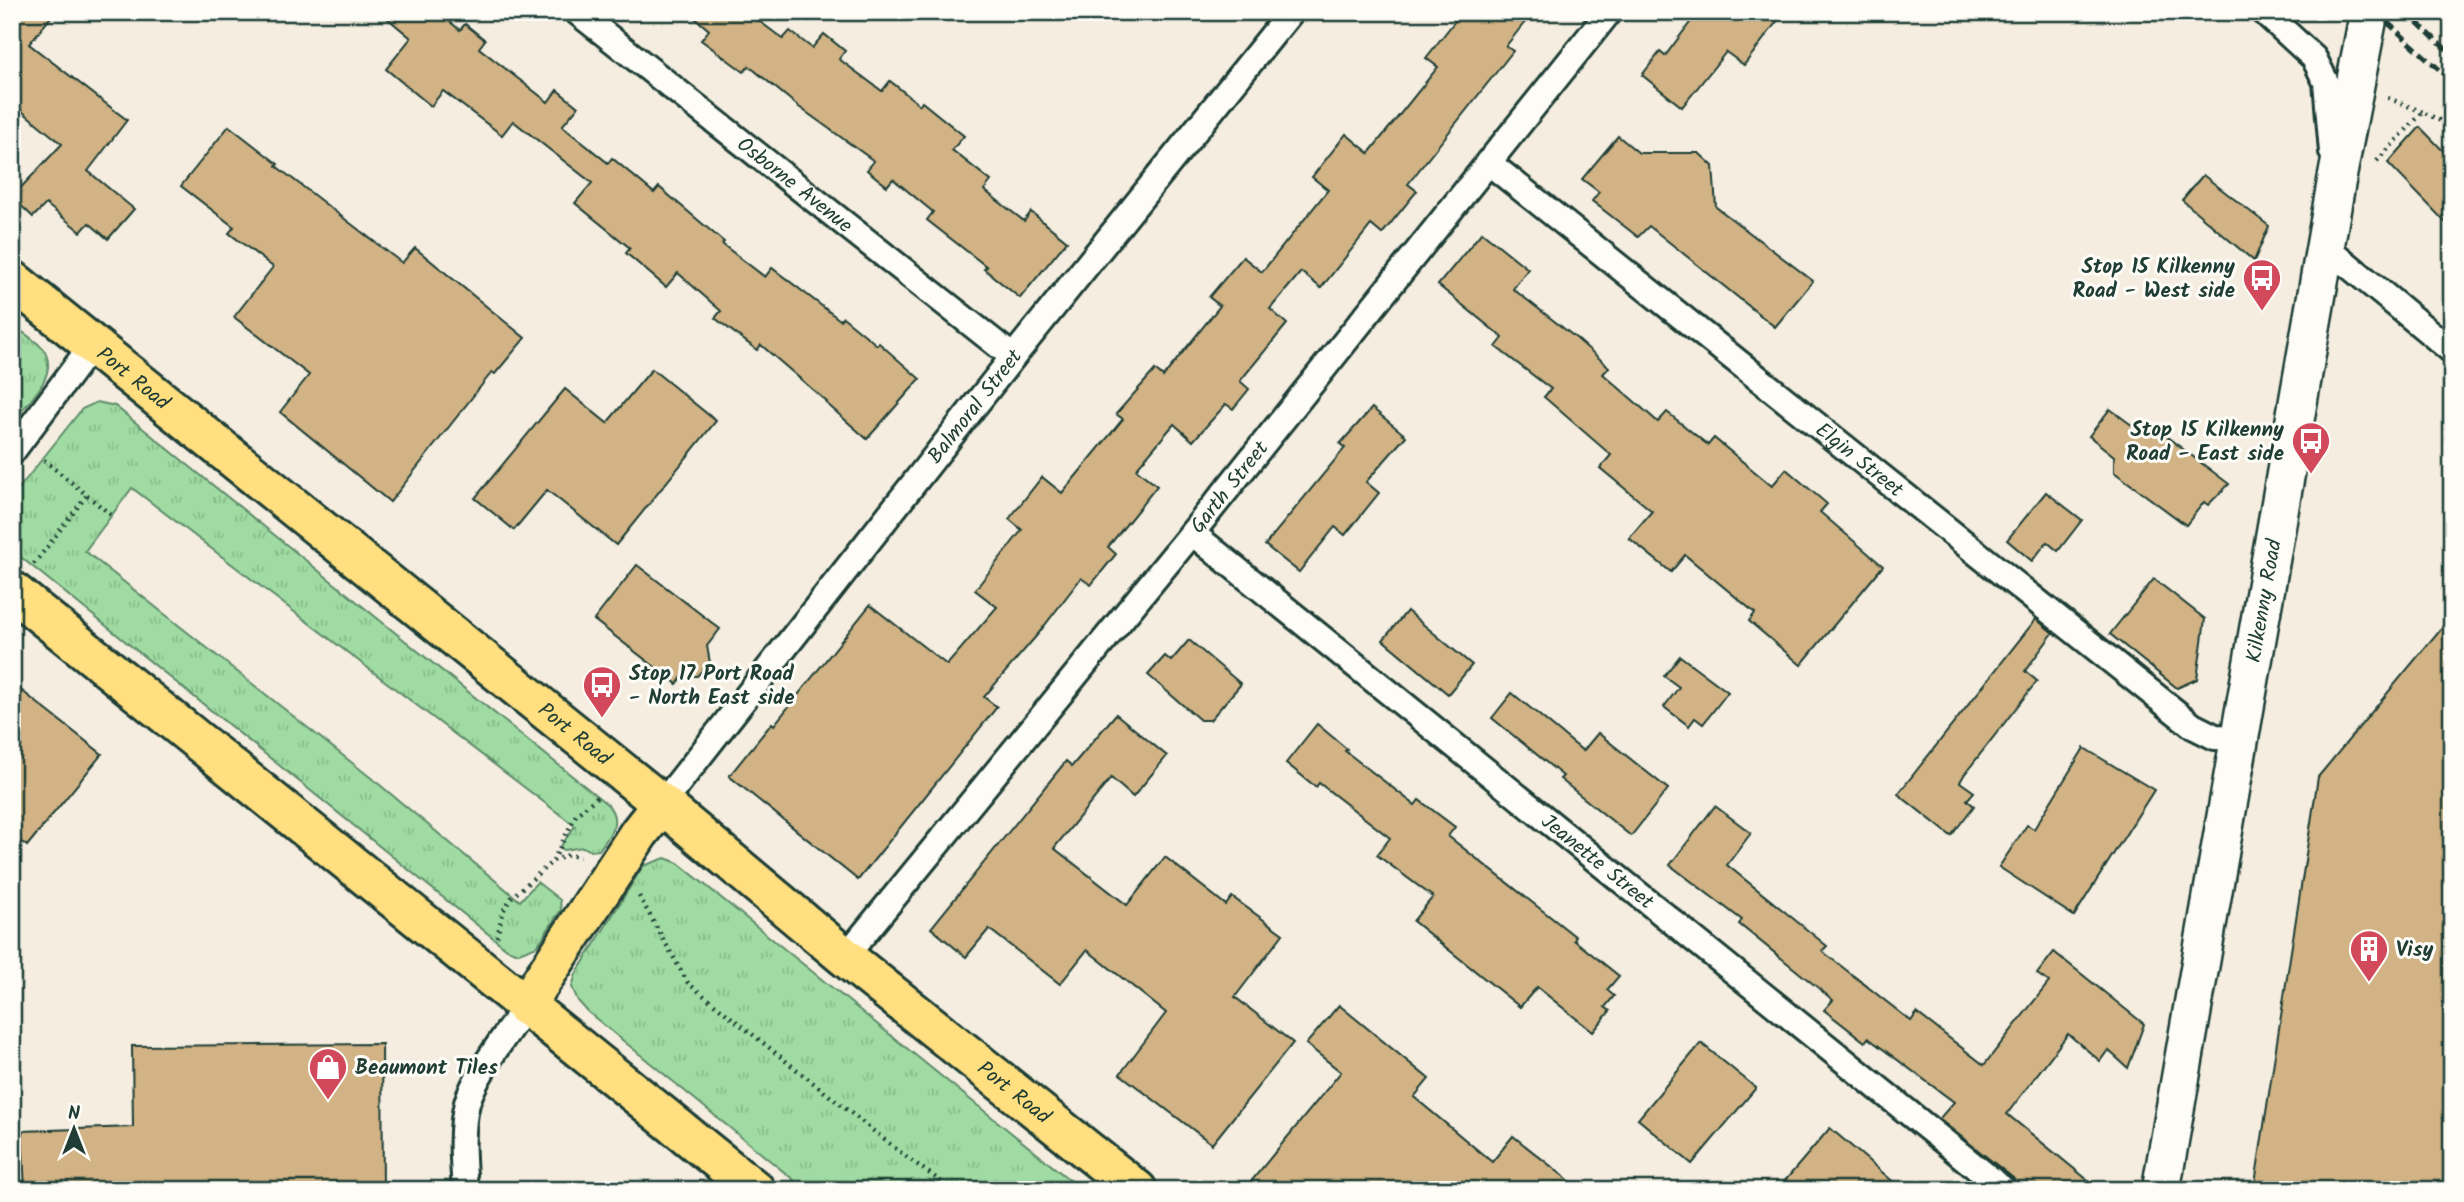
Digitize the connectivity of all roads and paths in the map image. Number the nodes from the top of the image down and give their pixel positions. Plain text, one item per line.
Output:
1 (577, 12) edge
2 (1291, 12) edge
3 (1609, 12) edge
4 (2264, 12) edge
5 (2369, 12) edge
6 (2441, 121) dead end
7 (1488, 162) junction
8 (2376, 162) dead end
9 (2336, 184) junction
10 (2325, 246) junction
11 (12, 280) edge
12 (92, 345) junction
13 (2452, 351) edge
14 (1013, 357) junction
15 (12, 452) edge
16 (44, 460) dead end
17 (87, 495) junction
18 (111, 515) dead end
19 (1192, 533) junction
20 (22, 579) edge
21 (2239, 738) junction
22 (598, 797) dead end
23 (662, 804) junction
24 (588, 858) dead end
25 (553, 861) junction
26 (634, 892) dead end
27 (497, 937) dead end
28 (845, 957) junction
29 (525, 1006) junction
30 (466, 1190) edge
31 (755, 1190) edge
32 (953, 1190) edge
33 (1136, 1190) edge
34 (2004, 1190) edge
35 (2161, 1190) edge

1 - 14 street, Osborne Avenue
2 - 14 street, Balmoral Street
3 - 7 street, Garth Street
4 - 9 street
5 - 9 main road, Kilkenny Road
6 - 8 path
7 - 19 street, Garth Street
7 - 21 street, Elgin Street
9 - 10 main road, Kilkenny Road
10 - 13 street
10 - 21 main road, Kilkenny Road
11 - 12 highway, Port Road
12 - 15 street
12 - 23 highway, Port Road
14 - 23 street, Balmoral Street
16 - 17 path
17 - 18 path
17 - 20 path
19 - 28 street, Garth Street
19 - 34 street, Jeanette Street
20 - 29 highway
21 - 35 main road, Kilkenny Road
22 - 25 path
23 - 28 highway, Port Road
23 - 29 highway
24 - 25 path
25 - 27 path
26 - 32 path
28 - 33 highway, Port Road
29 - 30 street
29 - 31 highway

